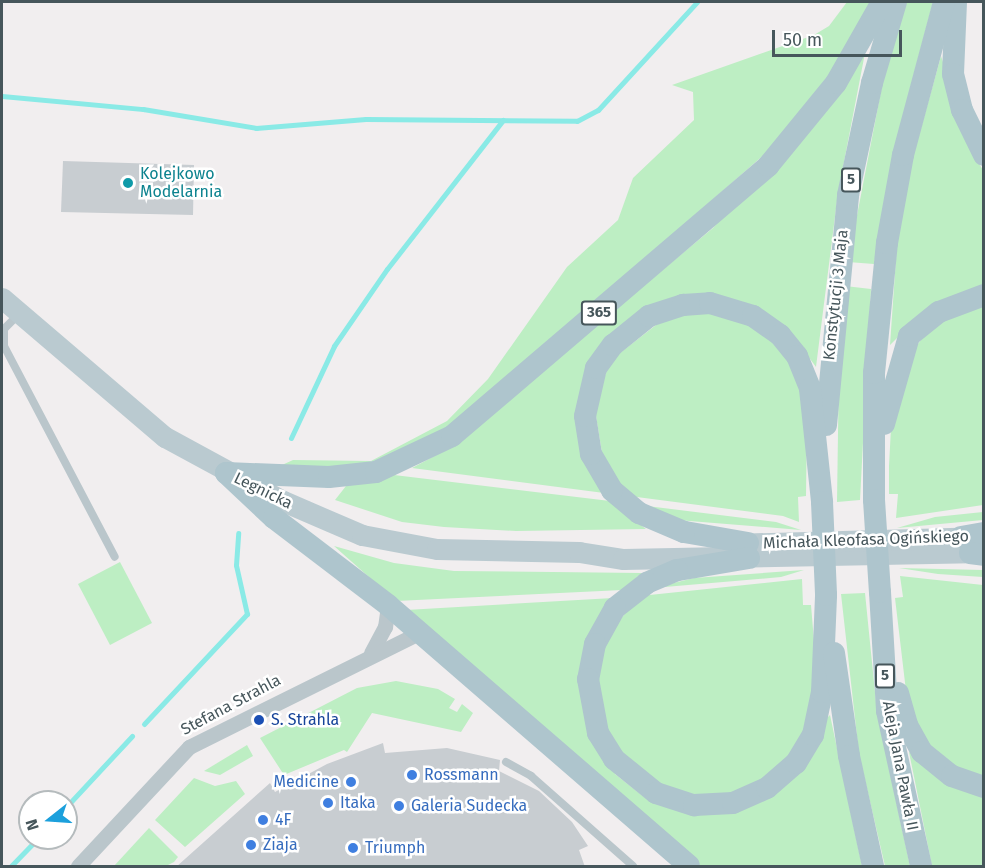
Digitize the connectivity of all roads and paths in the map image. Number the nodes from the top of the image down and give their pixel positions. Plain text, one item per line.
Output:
1 (882, 2) edge
2 (896, 2) edge
3 (944, 2) edge
4 (956, 2) edge
5 (984, 156) edge
6 (984, 295) edge
7 (2, 298) edge
8 (20, 314) junction
9 (226, 473) junction
10 (874, 500) junction
11 (822, 502) junction
12 (978, 544) edge
13 (748, 550) junction
14 (115, 557) dead end
15 (880, 592) junction
16 (826, 595) junction
17 (388, 605) junction
18 (419, 633) junction
19 (371, 653) junction
20 (506, 762) dead end
21 (984, 786) edge
22 (78, 867) edge
23 (633, 867) edge
24 (688, 867) edge
25 (873, 867) edge
26 (921, 867) edge

1 - 9 main road, 365
2 - 11 main road, Konstytucji 3 Maja / 5
3 - 10 main road, 5
4 - 5 main road
6 - 10 main road
7 - 8 main road, Legnicka
8 - 9 main road, Legnicka
8 - 14 lane
9 - 13 main road, Legnicka
9 - 17 main road
10 - 15 main road, 5, bridge
11 - 13 main road
11 - 16 main road, Konstytucji 3 Maja / 5, bridge
12 - 13 main road, Michała Kleofasa Ogińskiego
13 - 16 main road
15 - 21 main road
15 - 26 main road, Aleja Jana Pawła II / 5
16 - 25 main road, 5
17 - 18 main road
17 - 19 street
18 - 19 street, Stefana Strahla
18 - 24 main road
19 - 22 street, Stefana Strahla
20 - 23 lane

